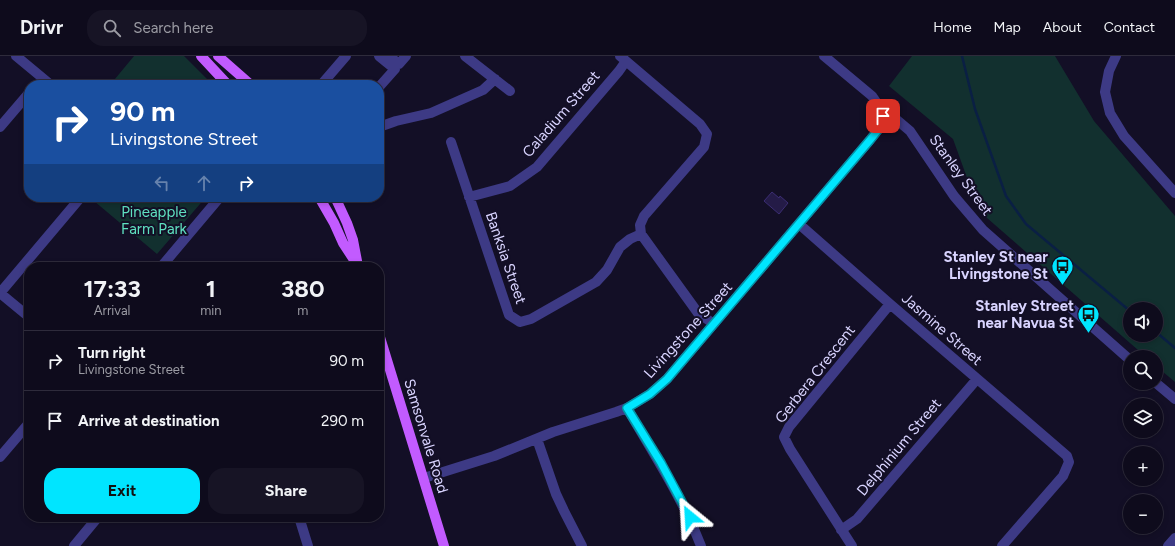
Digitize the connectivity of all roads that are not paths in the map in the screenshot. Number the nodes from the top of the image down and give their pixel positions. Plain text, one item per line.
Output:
1 (16, 56) edge
2 (201, 56) edge
3 (218, 56) edge
4 (346, 56) edge
5 (379, 56) edge
6 (389, 56) edge
7 (406, 56) edge
8 (465, 56) edge
9 (824, 56) edge
10 (1116, 56) edge
11 (623, 58) edge
12 (495, 79) junction
13 (38, 80) edge
14 (223, 80) edge
15 (245, 80) edge
16 (325, 80) edge
17 (384, 81) edge
18 (510, 91) dead end
19 (24, 99) edge
20 (883, 116) junction
21 (384, 125) edge
22 (0, 127) edge
23 (451, 142) dead end
24 (1175, 193) edge
25 (469, 197) junction
26 (77, 202) edge
27 (216, 202) edge
28 (323, 202) edge
29 (337, 202) edge
30 (799, 224) junction
31 (641, 234) junction
32 (26, 262) edge
33 (165, 262) edge
34 (355, 262) edge
35 (357, 262) edge
36 (24, 265) edge
37 (0, 293) edge
38 (890, 304) junction
39 (24, 313) edge
40 (714, 324) junction
41 (384, 350) edge
42 (1123, 354) edge
43 (977, 379) junction
44 (1163, 389) edge
45 (1175, 399) edge
46 (627, 408) junction
47 (24, 429) edge
48 (537, 439) junction
49 (0, 457) edge
50 (424, 478) junction
51 (94, 522) edge
52 (301, 522) edge
53 (841, 530) junction
54 (1175, 538) edge
55 (74, 546) edge
56 (308, 546) edge
57 (444, 546) edge
58 (582, 546) edge
59 (701, 546) edge
60 (852, 546) edge
61 (1002, 546) edge
62 (1168, 546) edge

1 - 13 street
2 - 14 main road
3 - 15 main road
4 - 16 street
5 - 17 street
6 - 7 street
8 - 12 street
9 - 20 street
10 - 24 street
11 - 25 street, Caladium Street
11 - 31 street
12 - 18 street
12 - 21 street
19 - 22 street
20 - 30 street, Livingstone Street
20 - 42 street, Stanley Street
23 - 25 street, Banksia Street
25 - 31 street, Banksia Street
26 - 32 street
27 - 33 street
28 - 34 main road
29 - 35 main road
30 - 38 street, Jasmine Street
30 - 40 street, Livingstone Street
31 - 40 street
36 - 37 street
37 - 39 street
38 - 43 street, Jasmine Street
38 - 53 street, Gerbera Crescent
40 - 46 street, Livingstone Street
41 - 50 main road, Samsonvale Road
43 - 53 street, Delphinium Street
43 - 61 street, Jasmine Street
44 - 45 street
46 - 48 street, Livingstone Street
46 - 59 street
47 - 49 street
48 - 50 street, Livingstone Street
48 - 58 street
50 - 57 main road, Samsonvale Road
51 - 55 street
52 - 56 street
53 - 60 street, Gerbera Crescent
54 - 62 street

